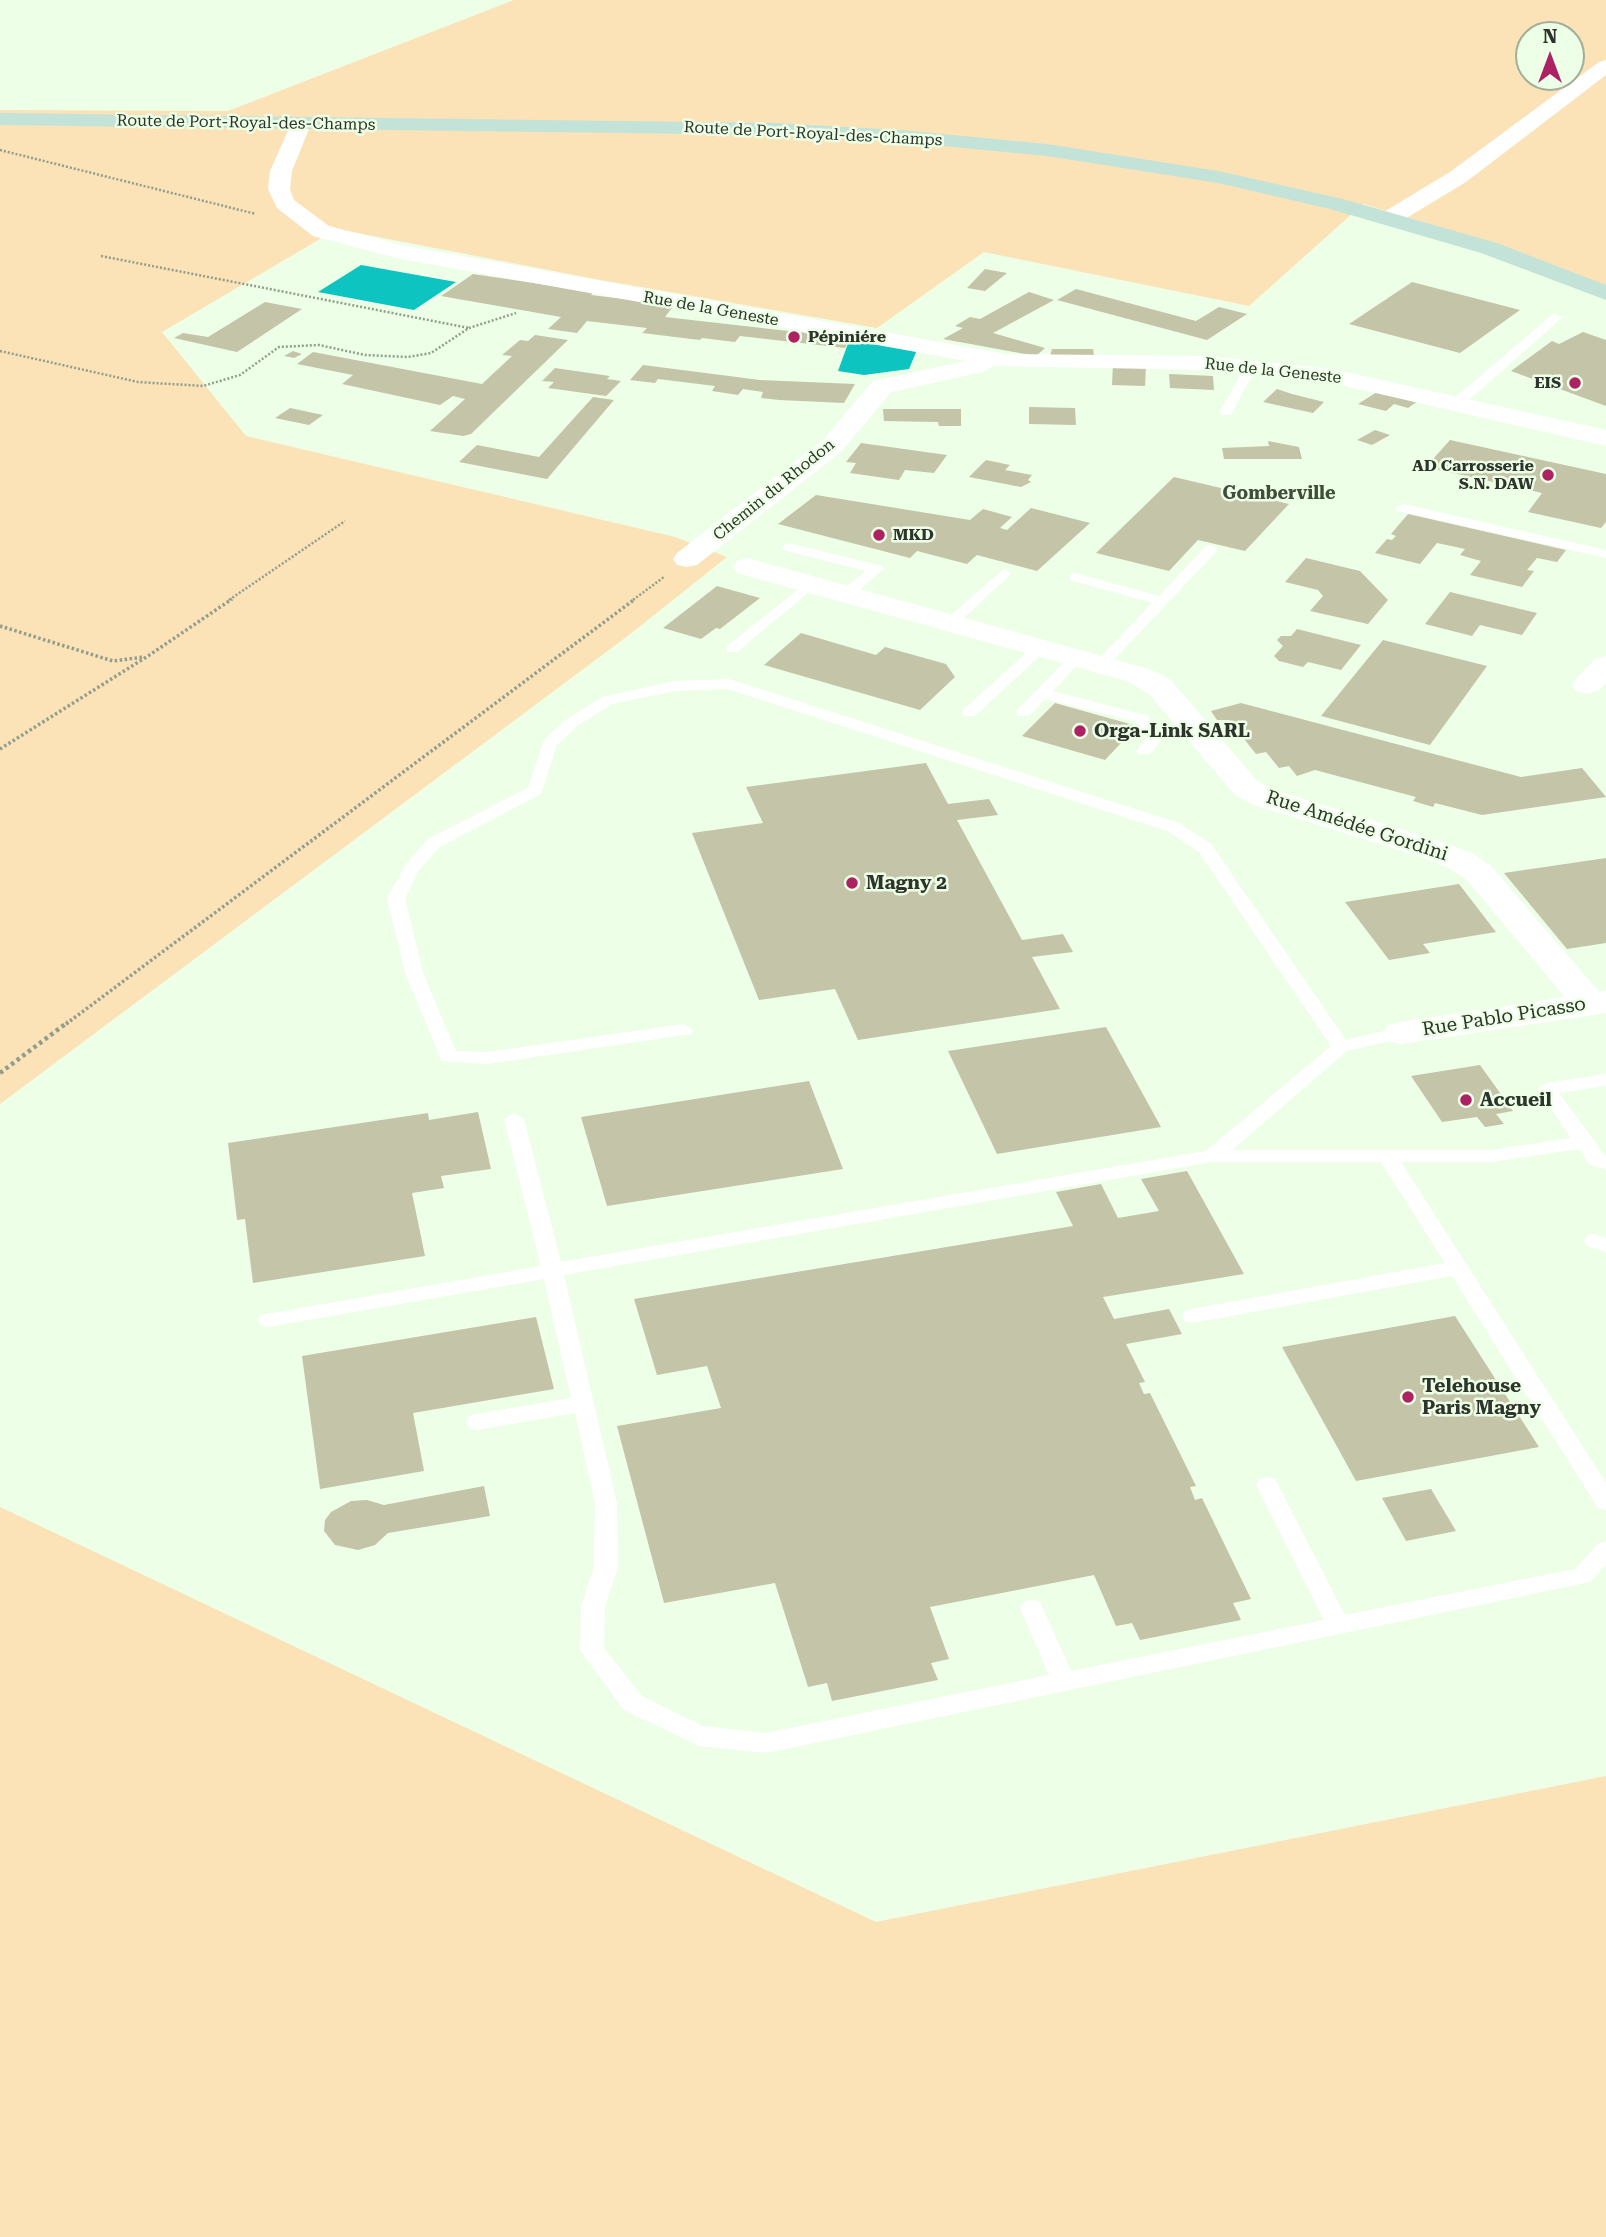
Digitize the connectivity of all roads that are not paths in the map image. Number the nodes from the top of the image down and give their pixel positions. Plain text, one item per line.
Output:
1 (1606, 66) edge
2 (0, 119) edge
3 (301, 124) junction
4 (1390, 218) junction
5 (1606, 293) edge
6 (1557, 317) dead end
7 (950, 350) junction
8 (1006, 361) junction
9 (1251, 366) junction
10 (926, 375) junction
11 (1457, 403) junction
12 (1226, 412) dead end
13 (1606, 438) edge
14 (1403, 508) dead end
15 (788, 547) dead end
16 (1211, 549) dead end
17 (1606, 554) edge
18 (687, 559) road end
19 (747, 567) dead end
20 (1004, 573) dead end
21 (1075, 577) dead end
22 (810, 584) junction
23 (846, 594) junction
24 (1162, 601) junction
25 (950, 623) junction
26 (1040, 648) junction
27 (732, 649) dead end
28 (1089, 661) junction
29 (1042, 693) junction
30 (969, 713) dead end
31 (1023, 713) dead end
32 (1144, 751) dead end
33 (1598, 1003) edge
34 (684, 1030) dead end
35 (1401, 1033) joint
36 (1342, 1048) junction
37 (1606, 1080) edge
38 (514, 1119) dead end
39 (1584, 1142) junction
40 (1212, 1156) junction
41 (1387, 1156) junction
42 (1606, 1163) edge
43 (1458, 1268) junction
44 (553, 1271) junction
45 (1192, 1316) dead end
46 (268, 1320) dead end
47 (583, 1404) junction
48 (477, 1422) dead end
49 (1267, 1485) dead end
50 (1606, 1502) edge
51 (1606, 1550) edge
52 (1032, 1608) dead end
53 (1339, 1626) junction
54 (1064, 1682) junction

1 - 4 street
2 - 3 main road, Route de Port-Royal-des-Champs
3 - 4 main road, Route de Port-Royal-des-Champs
3 - 7 street, Rue de la Geneste
4 - 5 main road, Route de Port-Royal-des-Champs
6 - 11 lane
7 - 8 street, Rue de la Geneste
7 - 10 street
8 - 9 street, Rue de la Geneste
8 - 10 street, Chemin du Rhodon
9 - 11 street, Rue de la Geneste
9 - 12 lane
10 - 18 street, Chemin du Rhodon
11 - 13 street, Rue de la Geneste
14 - 17 lane
15 - 23 lane
16 - 24 lane
19 - 22 street, Rue Amédée Gordini
20 - 25 lane
21 - 24 lane
22 - 23 street, Rue Amédée Gordini
22 - 27 lane
23 - 25 street, Rue Amédée Gordini
24 - 28 lane
25 - 26 street, Rue Amédée Gordini
26 - 28 street, Rue Amédée Gordini
26 - 30 lane
28 - 29 lane
28 - 33 street, Rue Amédée Gordini
29 - 31 lane
29 - 32 lane
33 - 35 street, Rue Pablo Picasso
34 - 36 lane
35 - 36 lane
36 - 40 lane
37 - 39 lane
38 - 44 lane
39 - 41 lane
39 - 42 lane
40 - 41 lane
40 - 44 lane
41 - 43 lane
43 - 45 lane
43 - 50 lane
44 - 46 lane
44 - 47 lane
47 - 48 lane
47 - 54 lane
49 - 53 lane
51 - 53 lane
52 - 54 lane
53 - 54 lane

